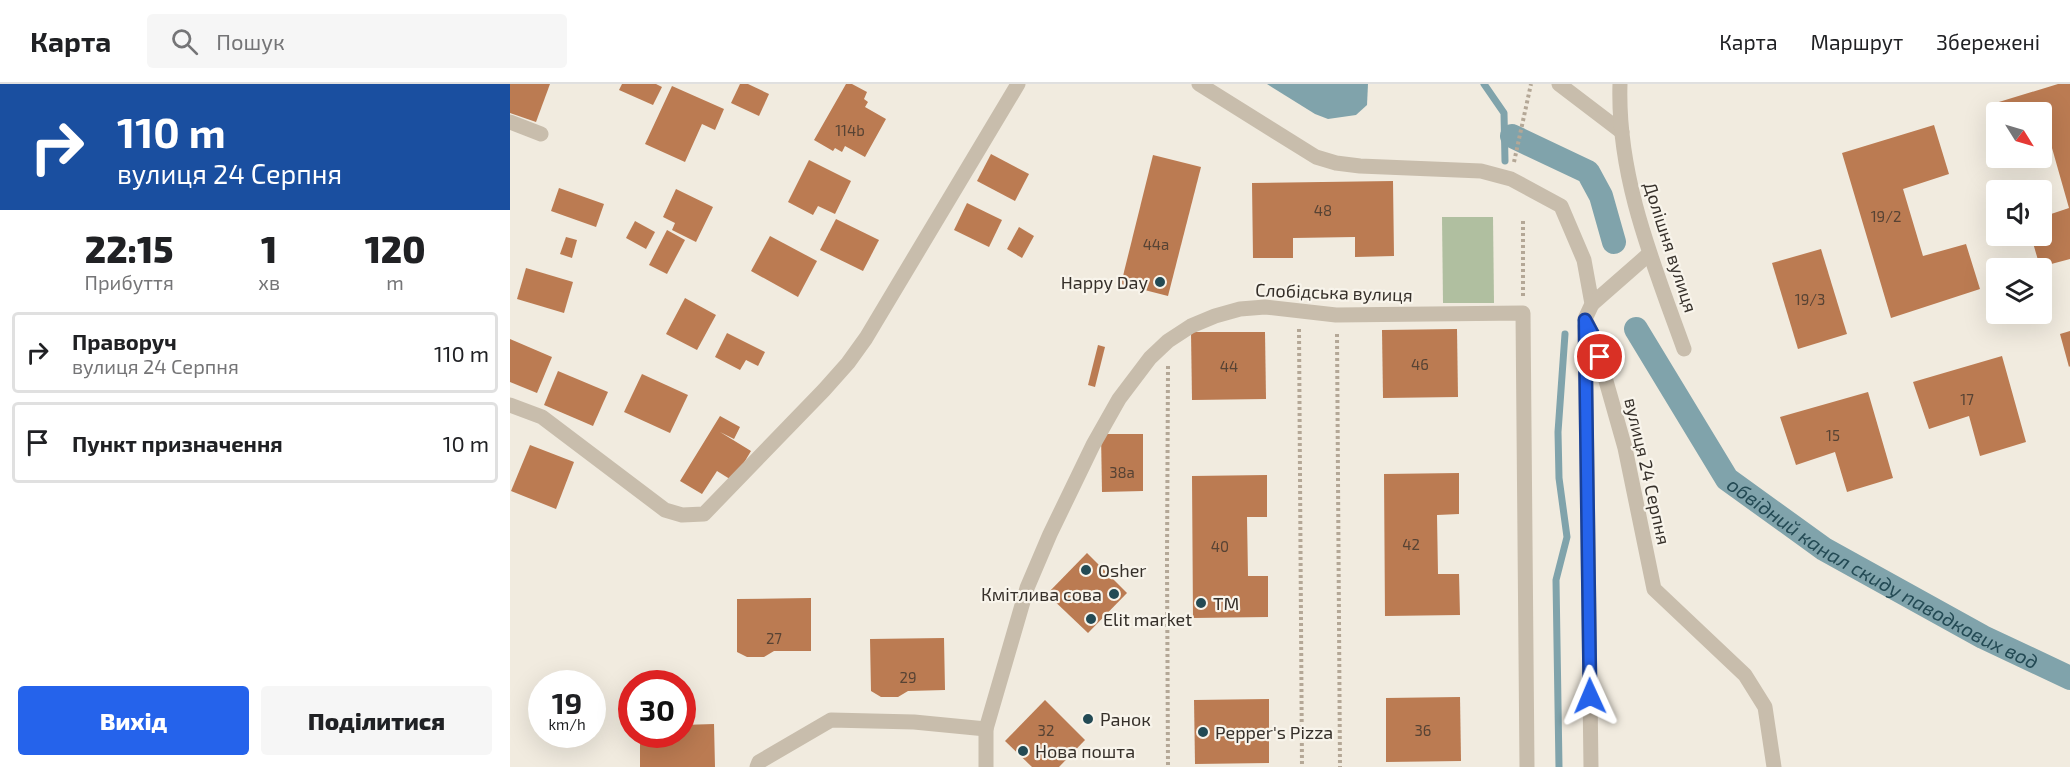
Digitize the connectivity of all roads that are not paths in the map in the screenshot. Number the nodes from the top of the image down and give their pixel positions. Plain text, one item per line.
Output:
1 (1018, 84) edge
2 (1199, 84) edge
3 (1559, 84) edge
4 (1620, 84) edge
5 (510, 122) edge
6 (1622, 132) junction
7 (541, 134) dead end
8 (1649, 254) junction
9 (1592, 304) junction
10 (1585, 320) junction
11 (1684, 349) dead end
12 (510, 405) edge
13 (986, 729) junction
14 (757, 767) edge
15 (986, 767) edge
16 (1527, 767) edge
17 (1591, 767) edge
18 (1774, 767) edge

1 - 12 street
2 - 9 street
3 - 6 street
4 - 6 street, Долішня вулиця
5 - 7 street
6 - 8 street, Долішня вулиця
8 - 9 street
8 - 11 street, Долішня вулиця
9 - 10 street
10 - 17 street
10 - 18 street, вулиця 24 Серпня
13 - 14 street
13 - 15 street, Слобідська вулиця
13 - 16 street, Слобідська вулиця

